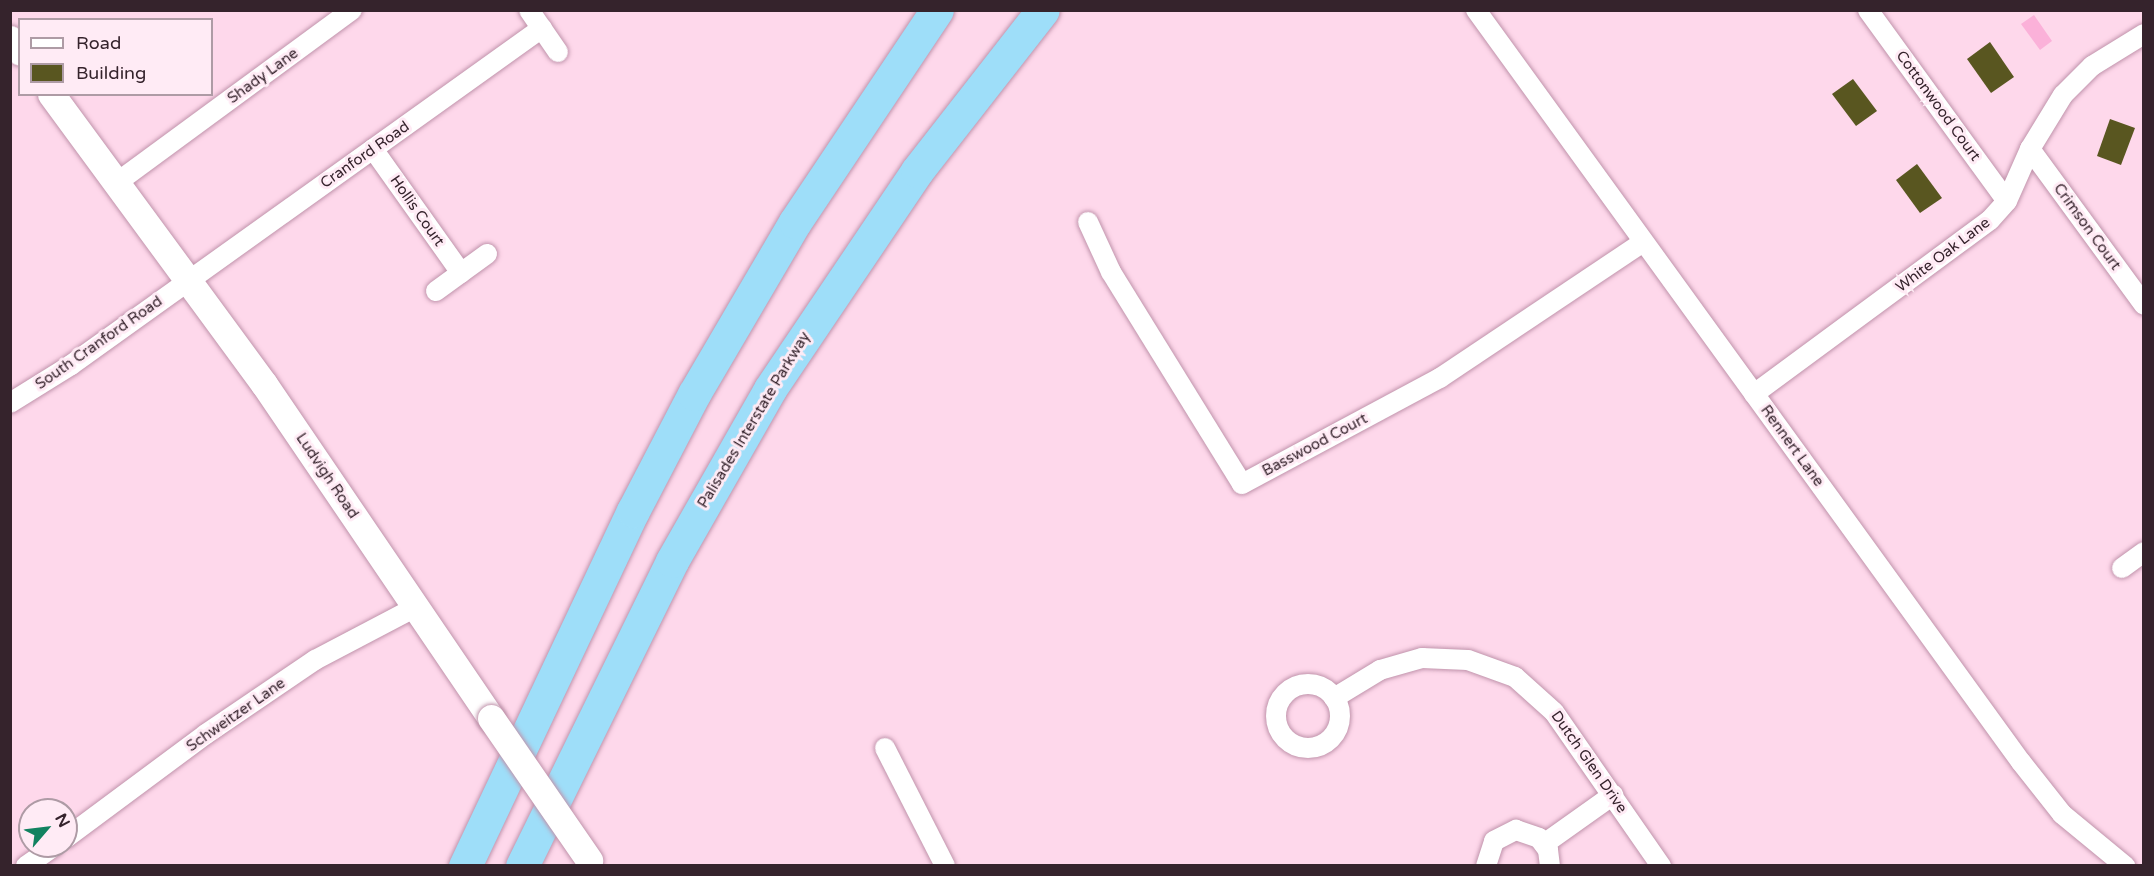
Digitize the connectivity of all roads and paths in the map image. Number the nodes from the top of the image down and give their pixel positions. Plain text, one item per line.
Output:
1 (352, 10) edge
2 (530, 10) edge
3 (937, 10) edge
4 (1043, 10) edge
5 (1476, 10) edge
6 (1868, 10) edge
7 (542, 28) junction
8 (2144, 34) edge
9 (558, 52) dead end
10 (52, 96) edge
11 (373, 149) junction
12 (2030, 149) junction
13 (115, 184) junction
14 (2007, 201) junction
15 (1088, 222) dead end
16 (1643, 242) junction
17 (487, 255) dead end
18 (461, 273) junction
19 (187, 281) junction
20 (436, 291) dead end
21 (2144, 305) edge
22 (1754, 394) junction
23 (10, 403) edge
24 (2144, 552) edge
25 (2122, 568) dead end
26 (416, 606) junction
27 (1334, 698) dead end
28 (885, 748) dead end
29 (1613, 795) junction
30 (78, 829) edge
31 (1544, 844) junction
32 (591, 863) edge
33 (465, 866) edge
34 (522, 866) edge
35 (945, 866) edge
36 (1486, 866) edge
37 (1550, 866) edge
38 (1661, 866) edge
39 (2125, 866) edge

1 - 13 street, Shady Lane
2 - 7 street
3 - 33 highway
4 - 34 highway, Palisades Interstate Parkway
5 - 16 street, Rennert Lane
6 - 14 street, Cottonwood Court
7 - 9 street
7 - 11 street, Cranford Road
8 - 12 street, White Oak Lane
10 - 13 street, Ludvigh Road
11 - 18 street, Hollis Court
11 - 19 street, Cranford Road
12 - 14 street, White Oak Lane
12 - 21 street, Crimson Court
13 - 19 street, Ludvigh Road
14 - 22 street, White Oak Lane
15 - 16 street, Basswood Court
16 - 22 street, Rennert Lane
17 - 18 street
18 - 20 street
19 - 23 street, South Cranford Road
19 - 26 street, Ludvigh Road
22 - 39 street, Rennert Lane
24 - 25 street
26 - 30 street, Schweitzer Lane
26 - 32 street, Ludvigh Road, bridge
27 - 29 street, Dutch Glen Drive
28 - 35 street
29 - 31 street
29 - 38 street, Dutch Glen Drive
31 - 36 street
31 - 37 street

